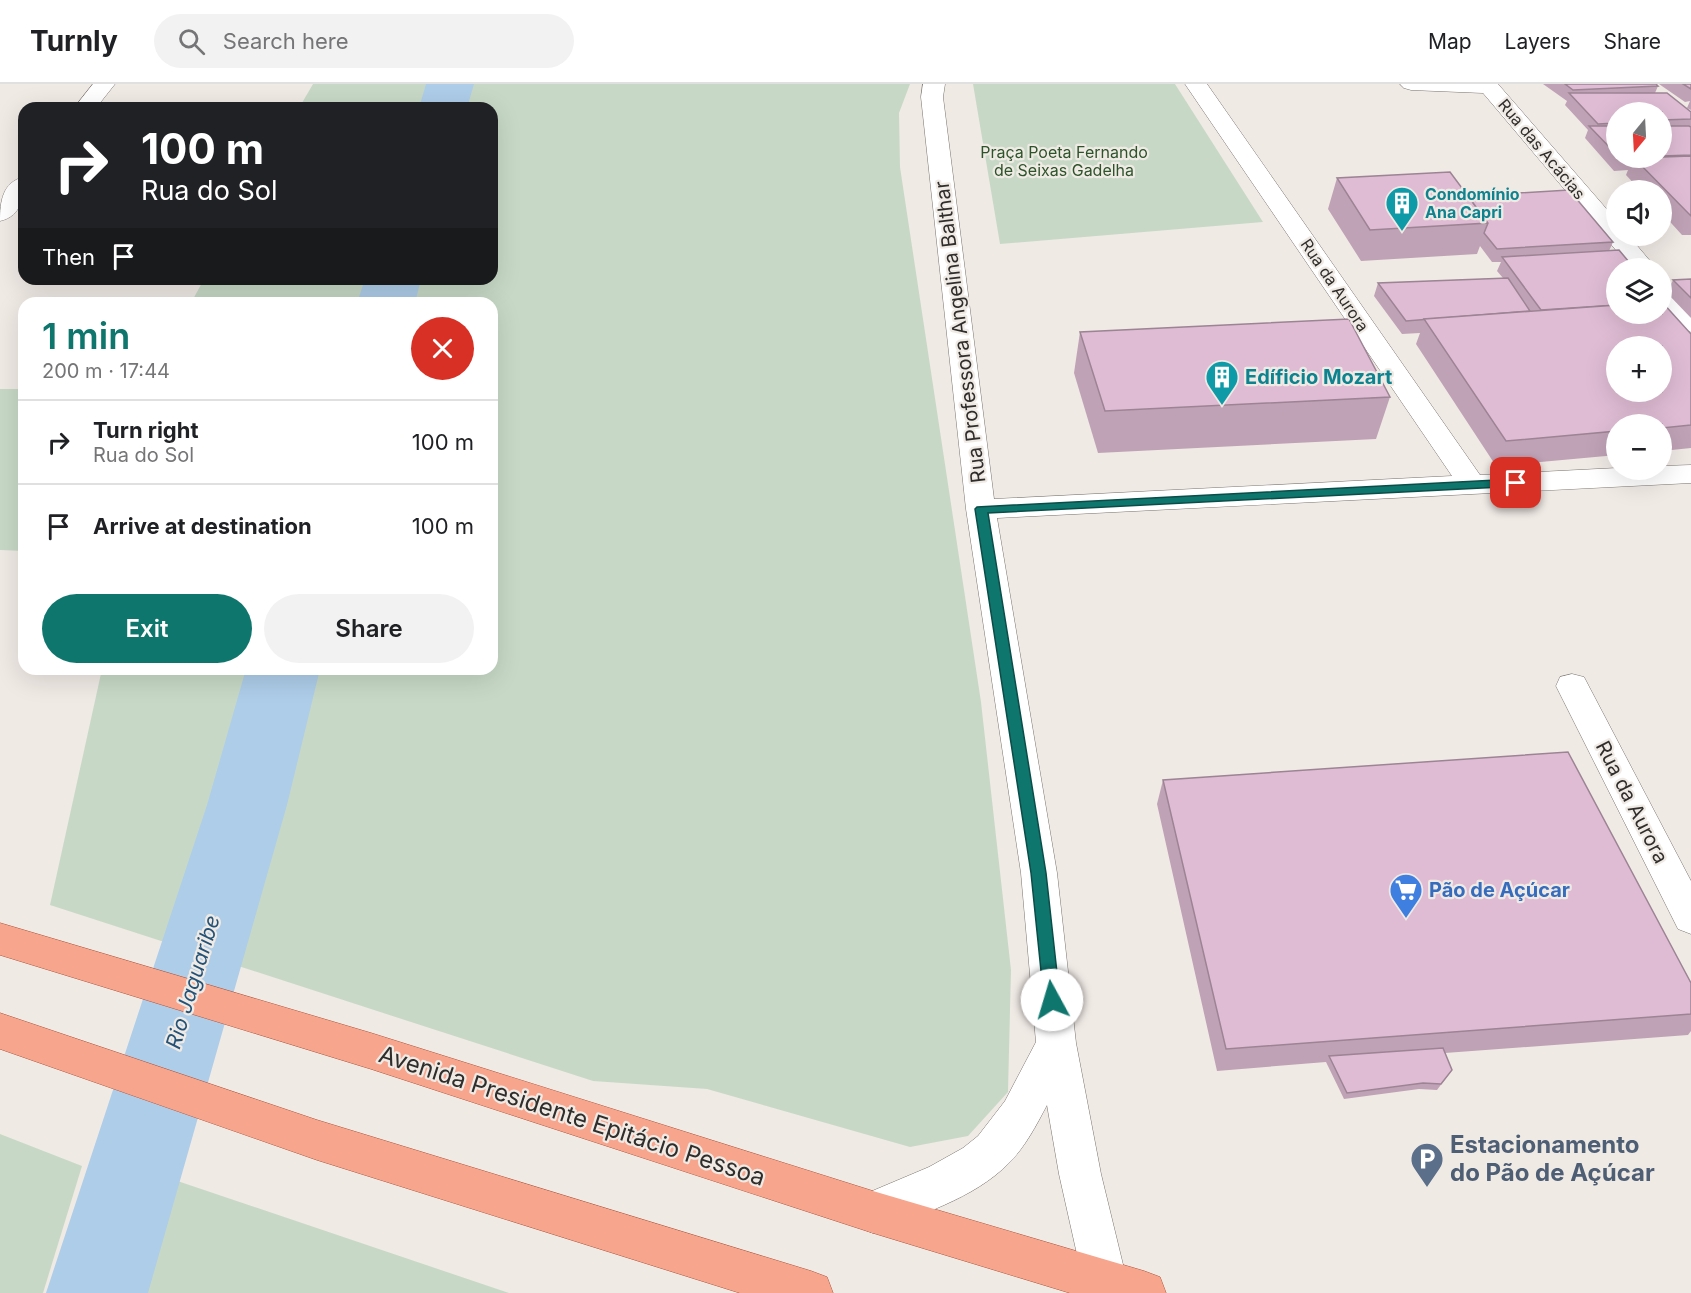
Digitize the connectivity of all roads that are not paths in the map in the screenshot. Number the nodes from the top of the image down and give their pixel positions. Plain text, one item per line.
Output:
1 (104, 84) edge
2 (934, 84) edge
3 (1196, 84) edge
4 (1411, 84) edge
5 (1488, 86) edge
6 (90, 102) edge
7 (18, 192) edge
8 (0, 214) edge
9 (1635, 258) edge
10 (1672, 302) edge
11 (1691, 324) edge
12 (1691, 474) edge
13 (1473, 486) junction
14 (981, 509) junction
15 (1572, 686) dead end
16 (1691, 918) edge
17 (0, 939) edge
18 (0, 1031) edge
19 (1056, 1043) junction
20 (873, 1212) junction
21 (1105, 1281) junction
22 (811, 1293) edge
23 (1144, 1293) edge

1 - 6 street
2 - 14 street, Rua Professora Angelina Balthar
3 - 13 street, Rua da Aurora
4 - 5 street
5 - 9 street, Rua das Acácias
7 - 8 street
10 - 11 street
12 - 13 street
13 - 14 street
14 - 19 street, Rua Professora Angelina Balthar
15 - 16 street, Rua da Aurora
17 - 20 main road, Avenida Presidente Epitácio Pessoa
18 - 22 main road
19 - 20 street
19 - 21 street, Rua Professora Angelina Balthar
20 - 21 main road, Avenida Presidente Epitácio Pessoa
21 - 23 main road, Avenida Presidente Epitácio Pessoa

